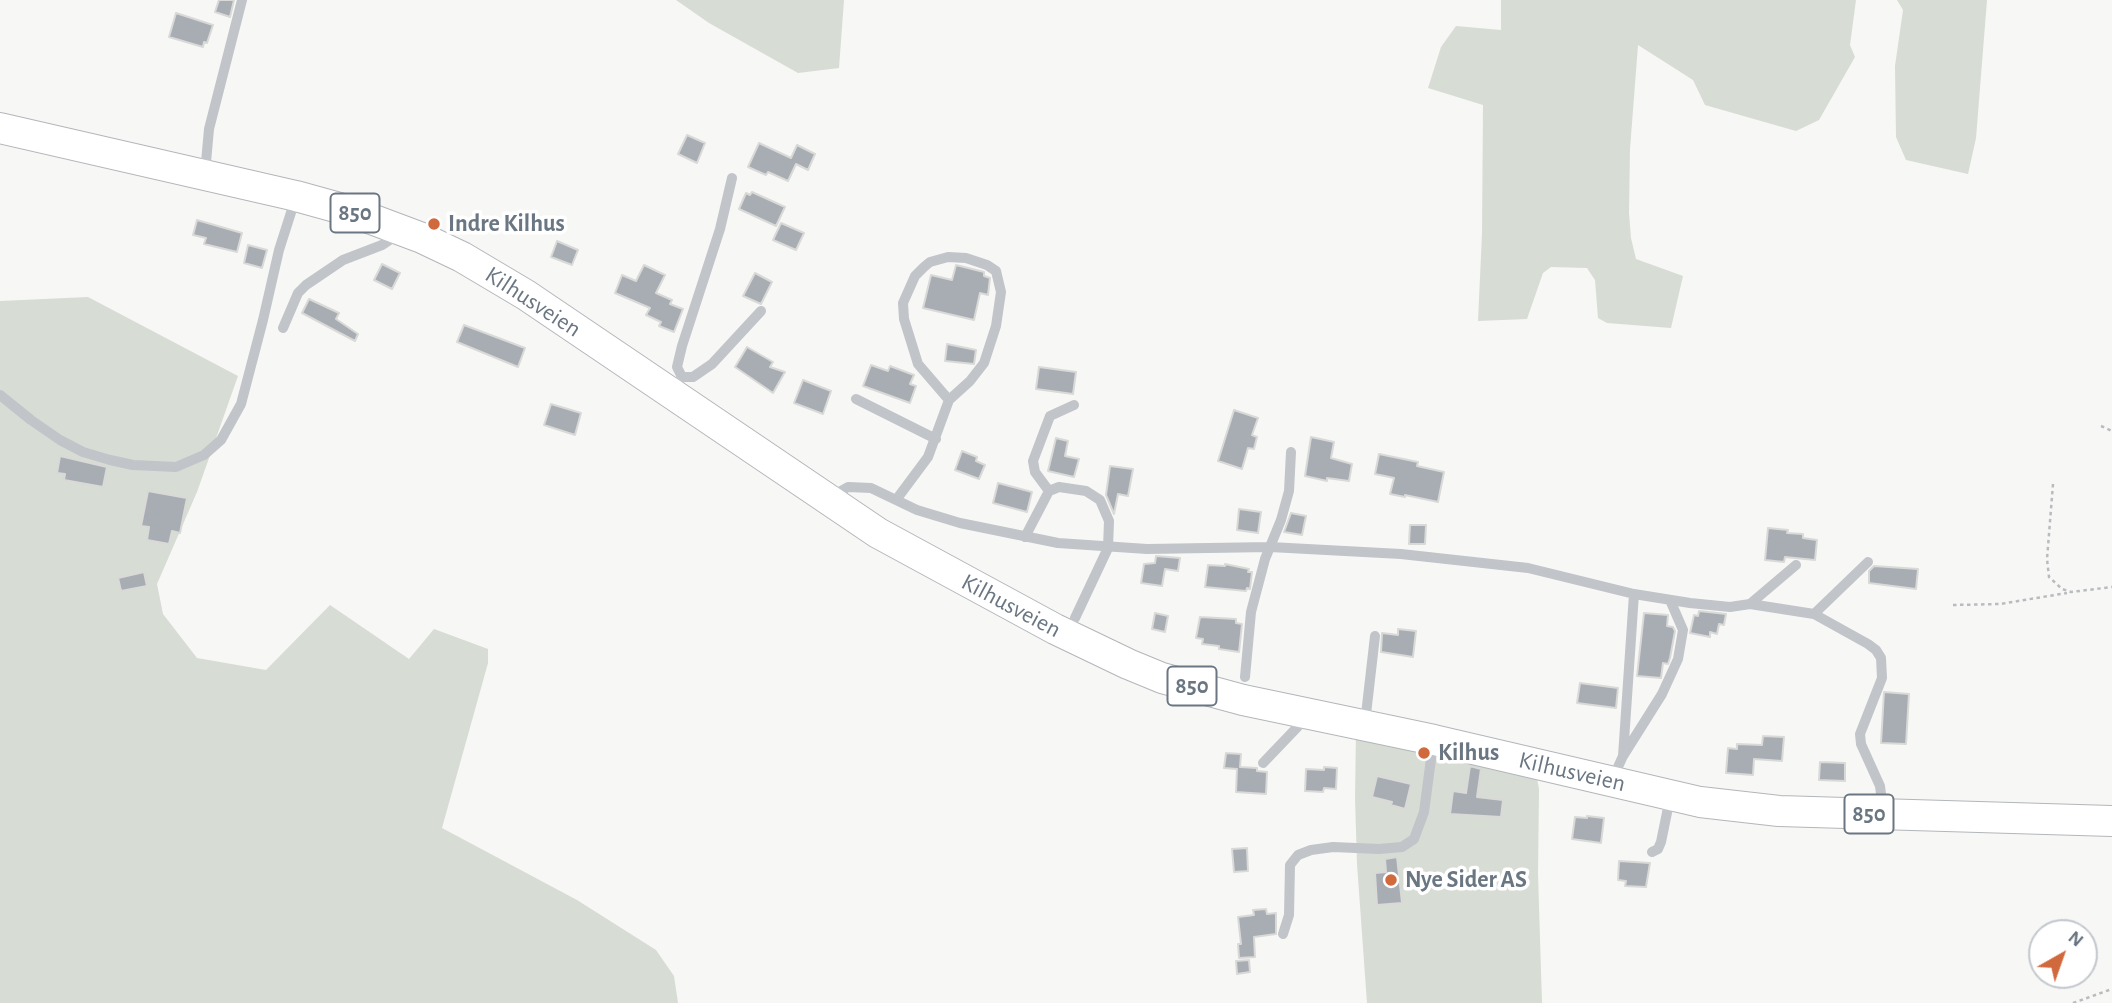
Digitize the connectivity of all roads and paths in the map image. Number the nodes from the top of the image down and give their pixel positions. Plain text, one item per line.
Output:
1 (242, 0) edge
2 (0, 128) edge
3 (205, 173) junction
4 (732, 178) dead end
5 (296, 196) junction
6 (403, 230) junction
7 (761, 311) dead end
8 (283, 328) dead end
9 (676, 385) junction
10 (0, 395) edge
11 (856, 399) dead end
12 (949, 400) junction
13 (1074, 405) dead end
14 (2101, 426) dead end
15 (2112, 431) edge
16 (936, 439) junction
17 (1291, 452) dead end
18 (2053, 484) dead end
19 (1049, 491) junction
20 (827, 500) junction
21 (896, 500) junction
22 (1026, 537) junction
23 (1270, 547) junction
24 (1108, 548) junction
25 (1868, 562) dead end
26 (1796, 565) dead end
27 (2112, 587) edge
28 (2071, 592) junction
29 (1634, 594) junction
30 (1670, 600) junction
31 (1750, 604) junction
32 (1953, 605) dead end
33 (1814, 614) junction
34 (1075, 618) dead end
35 (1375, 636) dead end
36 (1245, 677) dead end
37 (1309, 715) junction
38 (1365, 727) junction
39 (1434, 740) junction
40 (1263, 762) dead end
41 (1617, 769) junction
42 (1671, 795) junction
43 (1883, 814) junction
44 (2112, 821) edge
45 (1651, 852) dead end
46 (1283, 934) dead end
47 (2112, 989) edge
48 (2073, 1003) edge

1 - 3 lane
2 - 3 main road, Kilhusveien / 850
3 - 5 main road, Kilhusveien / 850
4 - 9 lane
5 - 6 main road, Kilhusveien / 850
5 - 10 lane
6 - 8 lane
6 - 9 main road, Kilhusveien / 850
7 - 9 lane
9 - 20 main road, Kilhusveien / 850
11 - 16 lane
12 - 12 lane
12 - 16 lane
13 - 19 lane
14 - 15 path
16 - 21 lane
17 - 23 lane
18 - 28 path
19 - 22 lane
19 - 24 lane
20 - 21 lane
20 - 37 main road, Kilhusveien / 850
21 - 22 lane
22 - 24 lane
23 - 24 lane
23 - 29 lane
23 - 36 lane
24 - 34 lane
25 - 33 lane
26 - 31 lane
27 - 28 path
28 - 32 path
29 - 30 lane
29 - 41 lane
30 - 31 lane
30 - 41 lane
31 - 33 lane
33 - 43 lane
35 - 38 lane
37 - 38 main road, Kilhusveien / 850
37 - 40 lane
38 - 39 main road, Kilhusveien / 850
39 - 41 main road, Kilhusveien / 850
39 - 46 lane
41 - 42 main road, Kilhusveien / 850
42 - 43 main road, Kilhusveien / 850
42 - 45 lane
43 - 44 main road, Kilhusveien / 850
47 - 48 path

